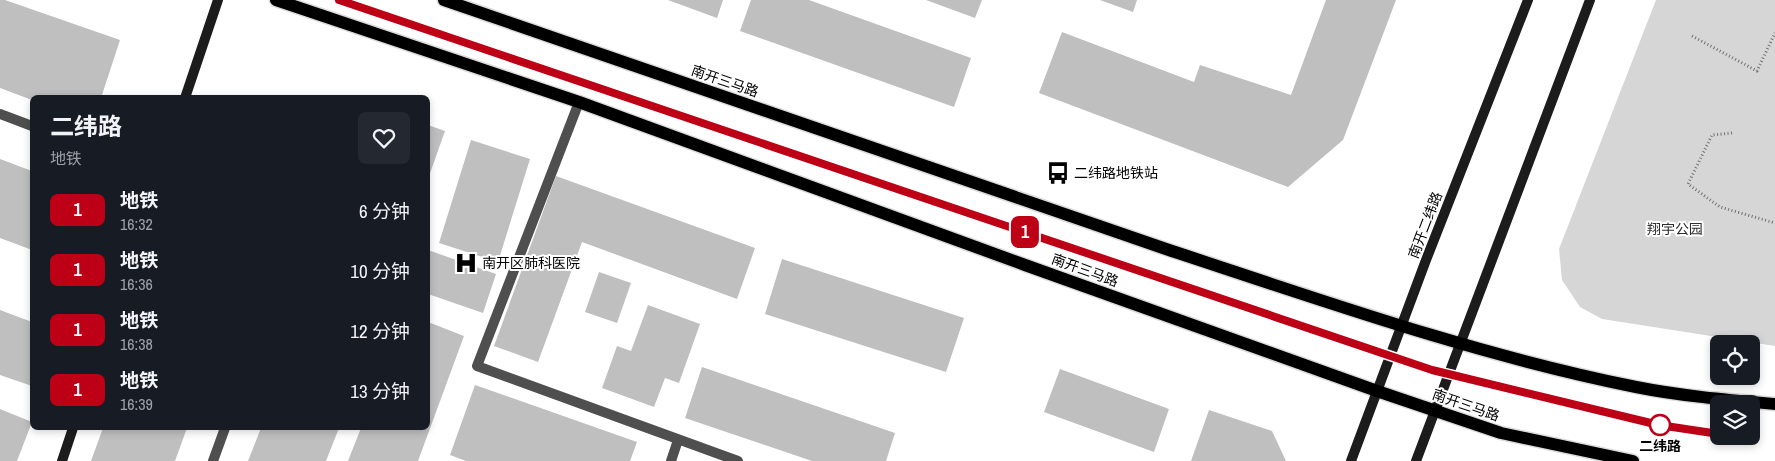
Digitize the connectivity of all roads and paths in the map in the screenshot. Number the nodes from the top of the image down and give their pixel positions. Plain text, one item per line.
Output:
1 (218, 0) edge
2 (276, 0) edge
3 (444, 0) edge
4 (1528, 0) edge
5 (1590, 0) edge
6 (1775, 33) edge
7 (1692, 36) dead end
8 (186, 95) edge
9 (579, 102) junction
10 (0, 114) edge
11 (30, 125) edge
12 (1732, 133) dead end
13 (1775, 223) edge
14 (1401, 325) junction
15 (1461, 344) junction
16 (1377, 391) junction
17 (1775, 404) edge
18 (1435, 410) junction
19 (72, 430) edge
20 (224, 430) edge
21 (678, 440) junction
22 (62, 461) edge
23 (213, 461) edge
24 (671, 461) edge
25 (738, 461) edge
26 (1351, 461) edge
27 (1416, 461) edge
28 (1633, 461) edge

1 - 8 main road
2 - 9 main road, 南开三马路
3 - 14 main road, 南开三马路
4 - 14 main road, 南开二纬路
5 - 15 main road
6 - 7 path
9 - 16 main road, 南开三马路
9 - 21 street
10 - 11 street
12 - 13 path
14 - 15 main road, 南开三马路
14 - 16 main road, 南开二纬路
15 - 17 main road, 南开三马路
15 - 18 main road
16 - 18 main road, 南开三马路
16 - 26 main road, 南开二纬路
18 - 27 main road
18 - 28 main road, 南开三马路
19 - 22 main road
20 - 23 street
21 - 24 street
21 - 25 street

